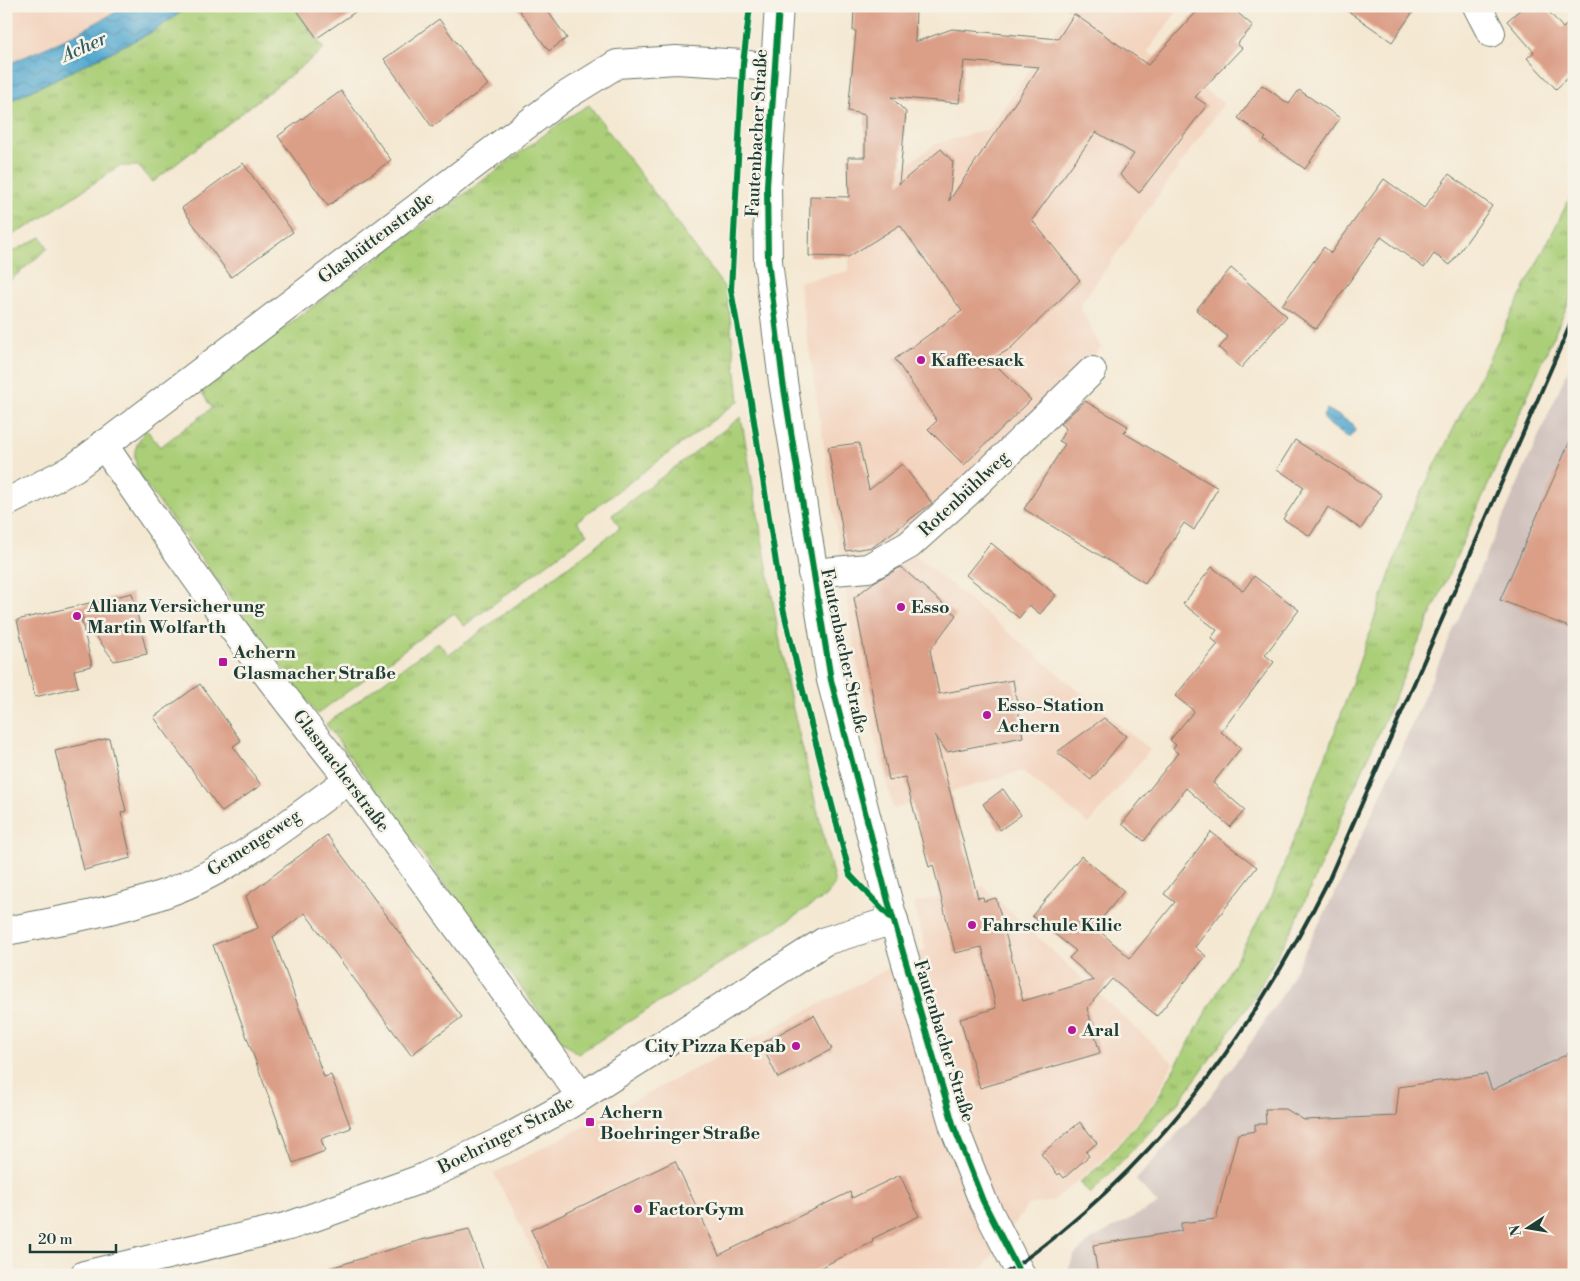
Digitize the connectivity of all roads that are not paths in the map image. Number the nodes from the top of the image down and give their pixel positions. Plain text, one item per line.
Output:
1 (779, 6) edge
2 (1477, 6) edge
3 (1491, 33) dead end
4 (774, 69) junction
5 (1092, 371) dead end
6 (103, 444) junction
7 (6, 503) edge
8 (812, 573) junction
9 (349, 779) junction
10 (894, 920) junction
11 (6, 931) edge
12 (581, 1096) junction
13 (84, 1275) edge
14 (1021, 1275) edge

1 - 4 street, Fautenbacher Straße
2 - 3 street
4 - 6 street, Glashüttenstraße
4 - 8 street, Fautenbacher Straße
5 - 8 street, Rotenbühlweg
6 - 7 street, Glashüttenstraße
6 - 9 street, Glasmacherstraße
8 - 10 street, Fautenbacher Straße
9 - 11 street, Gemengeweg
9 - 12 street, Glasmacherstraße
10 - 12 street, Boehringer Straße
10 - 14 street, Fautenbacher Straße
12 - 13 street, Boehringer Straße

